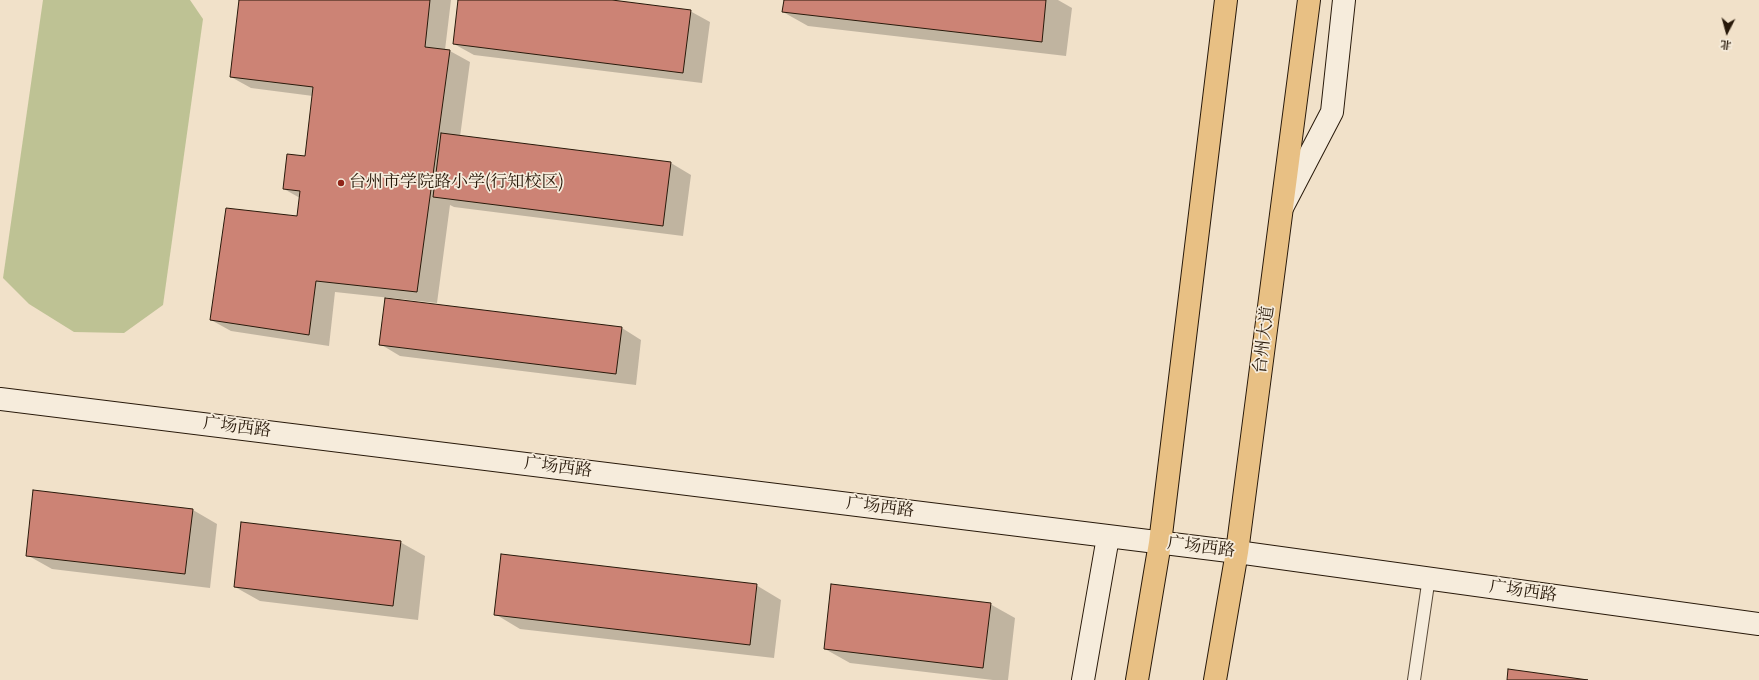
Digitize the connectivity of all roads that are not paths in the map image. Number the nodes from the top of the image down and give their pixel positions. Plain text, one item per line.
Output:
1 (1226, 0) edge
2 (1308, 0) edge
3 (1344, 0) edge
4 (1282, 209) junction
5 (0, 399) edge
6 (1108, 537) junction
7 (1160, 543) junction
8 (1237, 552) junction
9 (1429, 578) junction
10 (1759, 624) edge
11 (1083, 680) edge
12 (1137, 680) edge
13 (1215, 680) edge
14 (1414, 680) edge

1 - 7 main road
2 - 4 main road, 台州大道
3 - 4 main road
4 - 8 main road, 台州大道
5 - 6 main road, 广场西路
6 - 7 main road, 广场西路
6 - 11 main road
7 - 8 main road, 广场西路
7 - 12 main road
8 - 9 main road, 广场西路
8 - 13 main road, 台州大道
9 - 10 main road, 广场西路
9 - 14 lane

